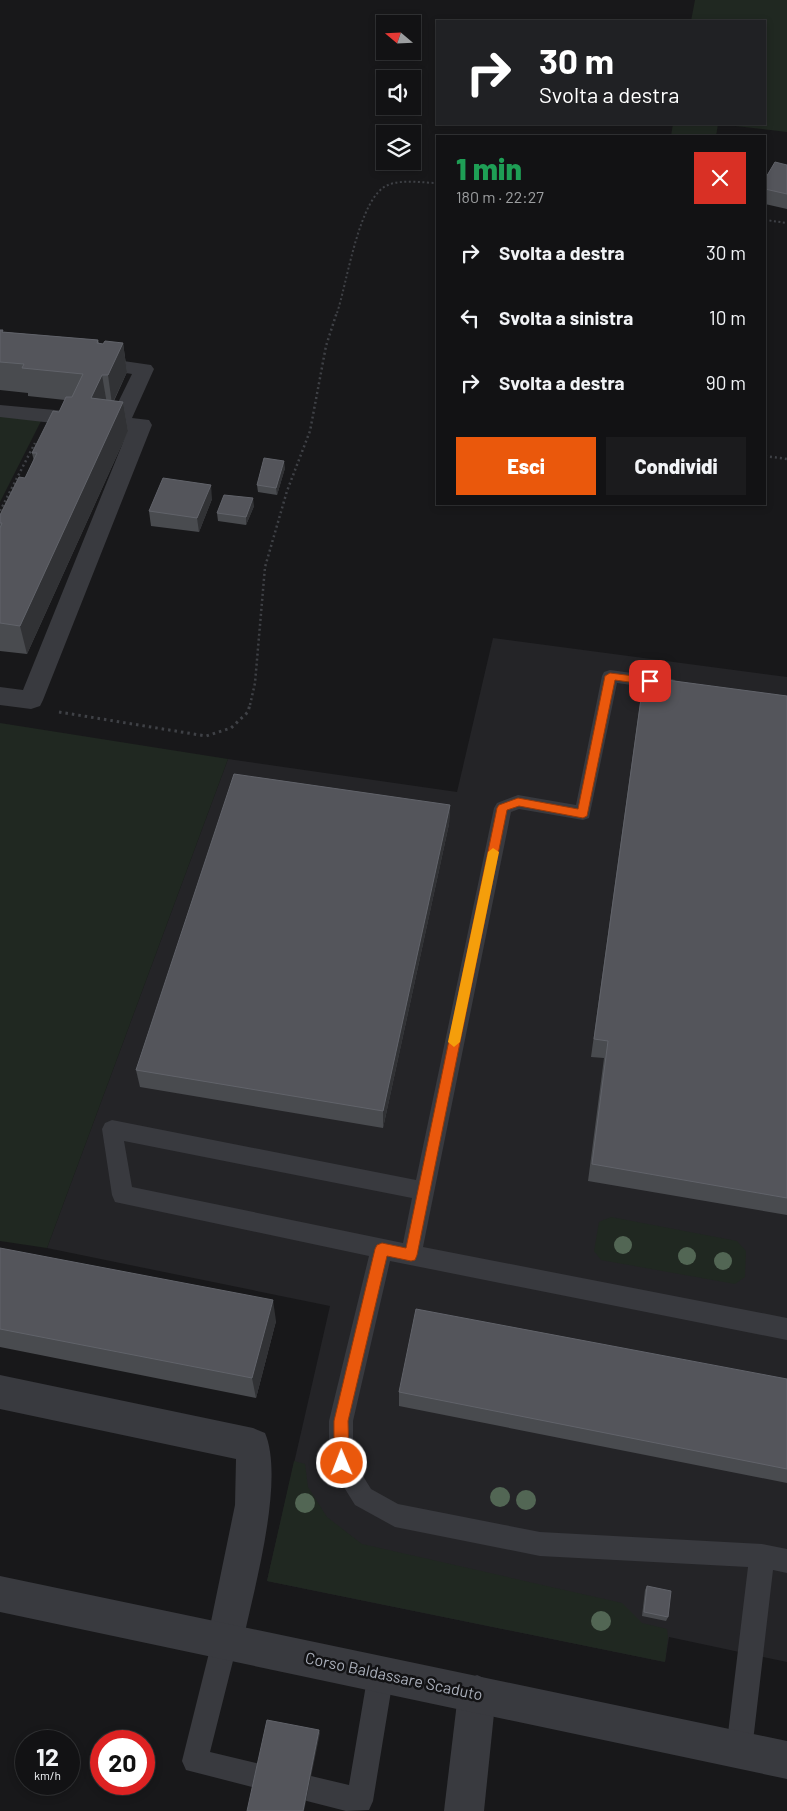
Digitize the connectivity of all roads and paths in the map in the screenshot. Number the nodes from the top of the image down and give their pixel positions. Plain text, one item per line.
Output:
1 (436, 183) edge
2 (766, 220) edge
3 (787, 223) edge
4 (67, 359) edge
5 (0, 410) edge
6 (49, 416) junction
7 (119, 423) junction
8 (766, 456) edge
9 (787, 459) edge
10 (9, 493) junction
11 (16, 495) edge
12 (0, 511) edge
13 (689, 686) edge
14 (0, 696) edge
15 (31, 700) junction
16 (424, 1191) junction
17 (382, 1249) junction
18 (411, 1255) junction
19 (787, 1329) edge
20 (0, 1392) edge
21 (762, 1556) junction
22 (787, 1561) edge
23 (0, 1594) edge
24 (225, 1641) junction
25 (381, 1674) junction
26 (477, 1694) junction
27 (739, 1750) junction
28 (787, 1760) edge
29 (464, 1811) edge

1 - 15 path
2 - 3 path
4 - 7 street
5 - 6 street
6 - 7 street
6 - 10 path
7 - 15 street
8 - 9 path
10 - 11 path
10 - 12 path
13 - 16 lane
14 - 15 street
16 - 17 lane
16 - 18 lane
17 - 18 lane
17 - 21 lane
18 - 19 lane
20 - 24 street
21 - 22 lane
21 - 27 lane
23 - 24 street, Corso Baldassare Scaduto
24 - 25 street, Corso Baldassare Scaduto
24 - 25 lane
25 - 26 street, Corso Baldassare Scaduto
26 - 27 street, Corso Baldassare Scaduto
26 - 29 street
27 - 28 street, Corso Baldassare Scaduto

